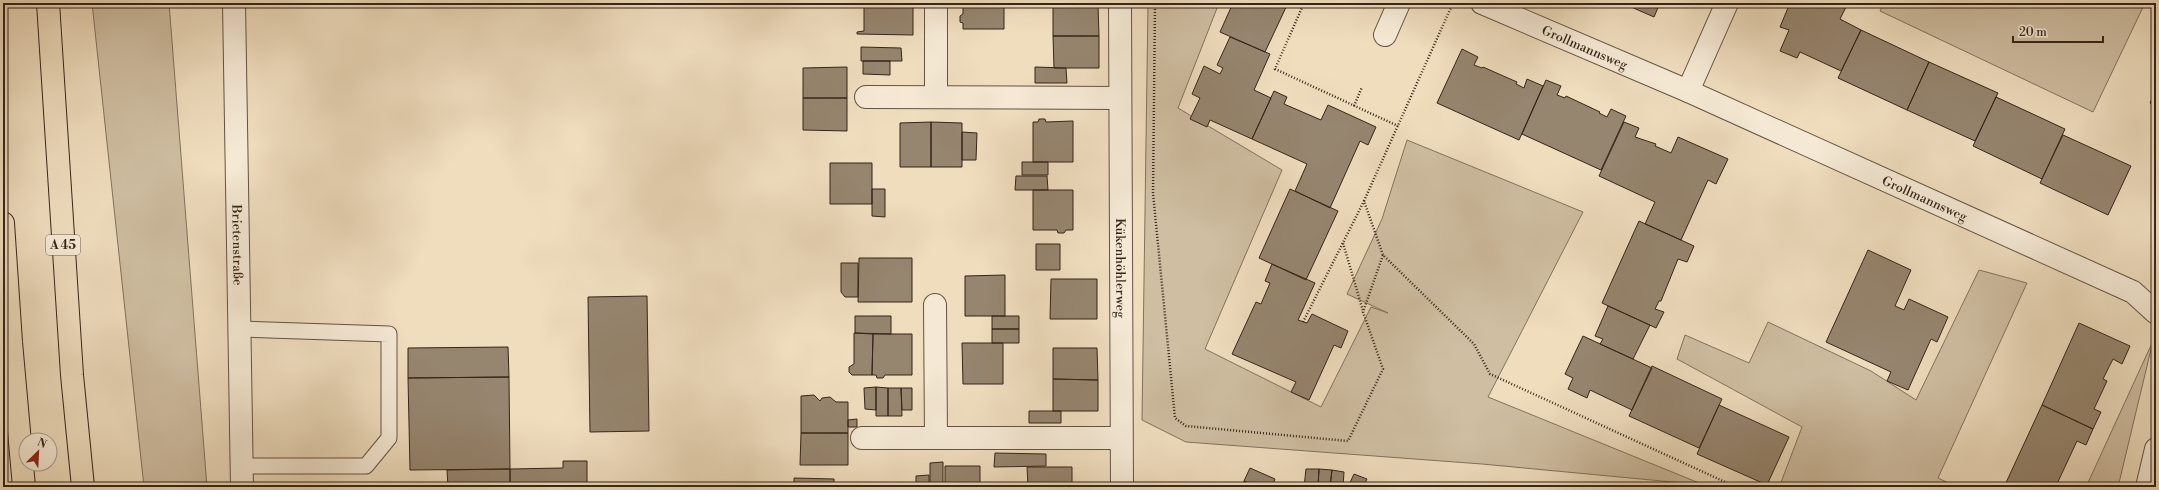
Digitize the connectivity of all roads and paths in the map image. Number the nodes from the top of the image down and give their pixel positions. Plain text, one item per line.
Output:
1 (48, 3) edge
2 (234, 3) edge
3 (936, 3) edge
4 (1120, 3) edge
5 (1155, 3) edge
6 (1304, 3) edge
7 (1399, 3) edge
8 (1453, 3) edge
9 (1482, 3) edge
10 (1727, 3) edge
11 (1385, 35) dead end
12 (1362, 87) dead end
13 (1688, 91) junction
14 (866, 97) dead end
15 (936, 97) junction
16 (1120, 98) junction
17 (1354, 106) junction
18 (1398, 126) junction
19 (1364, 201) junction
20 (3, 223) edge
21 (1343, 243) junction
22 (1383, 254) junction
23 (936, 305) dead end
24 (1363, 312) junction
25 (2156, 313) edge
26 (1303, 322) dead end
27 (238, 329) junction
28 (862, 438) dead end
29 (936, 438) junction
30 (1121, 438) junction
31 (2156, 449) edge
32 (241, 466) junction
33 (24, 487) edge
34 (82, 487) edge
35 (242, 487) edge
36 (1122, 487) edge
37 (1736, 487) edge
38 (2147, 487) edge

1 - 34 highway, A 45
2 - 27 street, Brietenstraße
3 - 15 street
4 - 16 street, Kükenhöhlerweg
5 - 24 path
6 - 17 path
7 - 11 street
8 - 18 path
9 - 13 street, Grollmannsweg
10 - 13 street
12 - 17 path
13 - 25 street, Grollmannsweg
14 - 15 street
15 - 16 street
16 - 30 street, Kükenhöhlerweg
17 - 18 path
18 - 19 path
19 - 21 path
19 - 22 path
20 - 33 highway
21 - 24 path
21 - 26 path
22 - 24 path
22 - 37 path
23 - 29 street
27 - 32 street, Brietenstraße
27 - 32 lane
28 - 29 street
29 - 30 street
30 - 36 street, Kükenhöhlerweg
31 - 38 street
32 - 35 street, Brietenstraße

